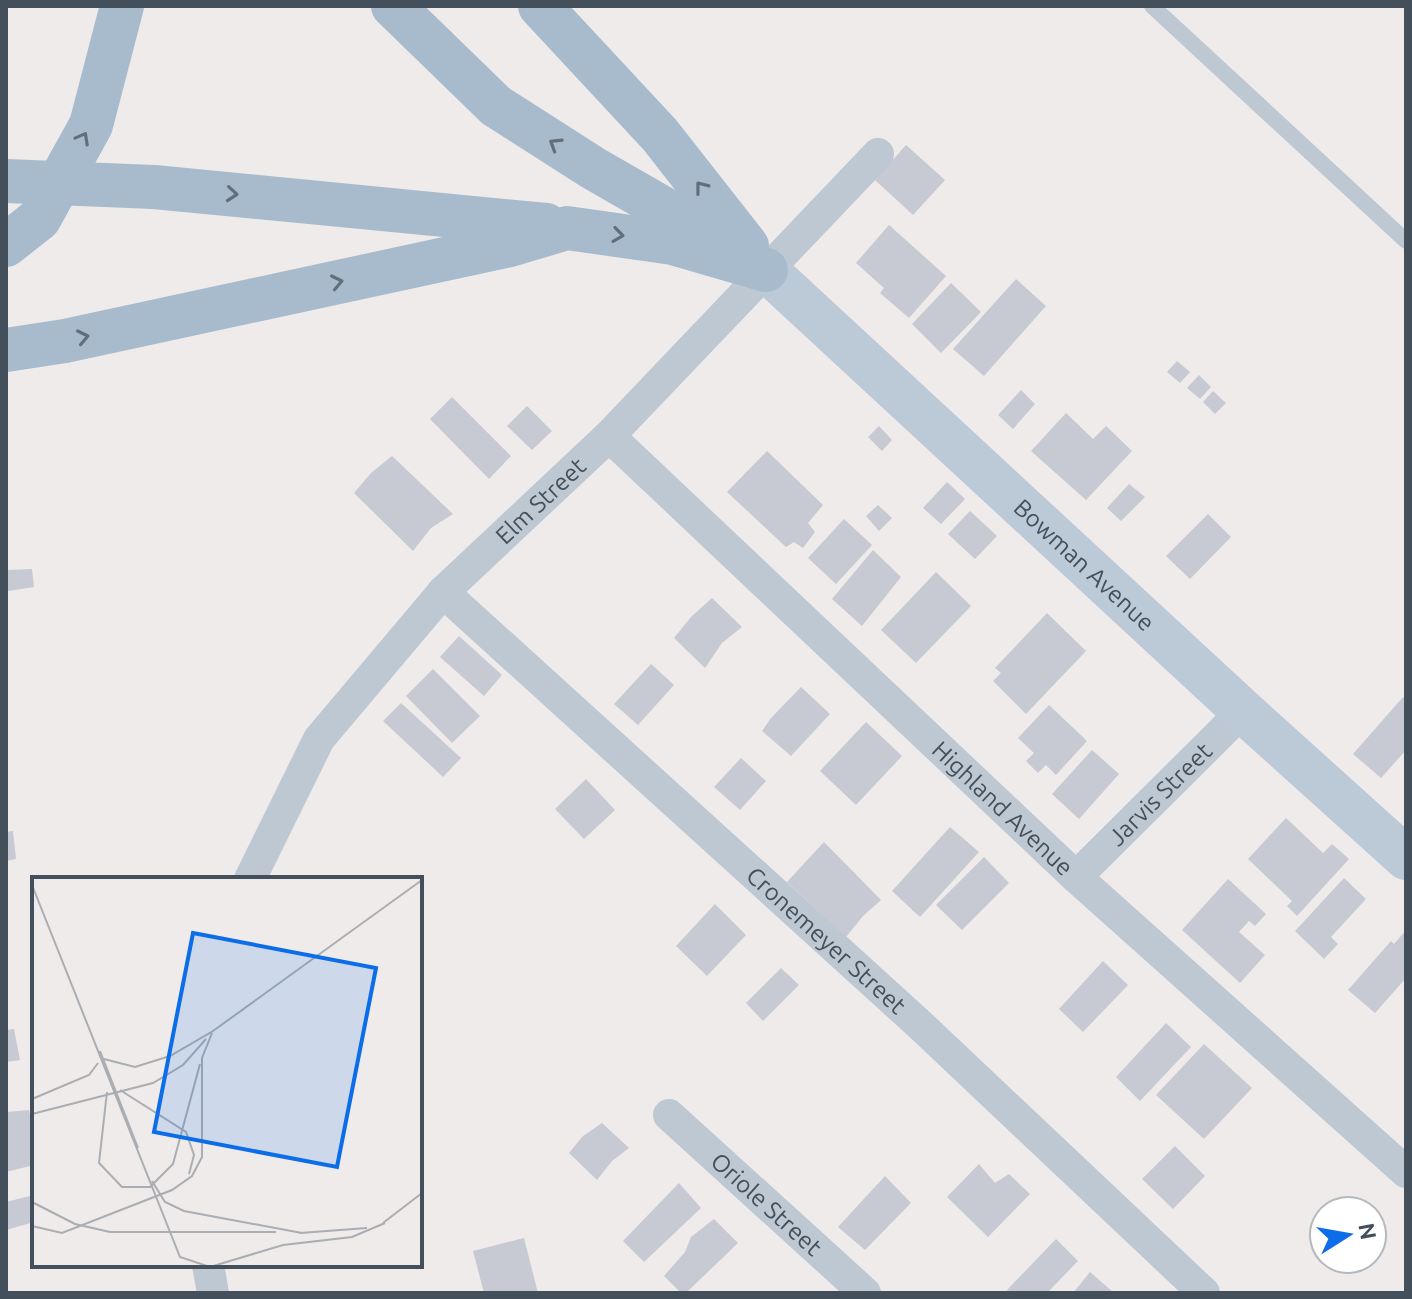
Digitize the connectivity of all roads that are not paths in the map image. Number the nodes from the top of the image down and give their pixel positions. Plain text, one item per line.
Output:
1 (122, 6) edge
2 (393, 6) edge
3 (540, 6) edge
4 (1152, 6) edge
5 (878, 154) dead end
6 (6, 181) edge
7 (567, 228) junction
8 (1406, 241) edge
9 (6, 245) edge
10 (766, 270) junction
11 (6, 350) edge
12 (609, 436) junction
13 (443, 592) junction
14 (1243, 711) junction
15 (1406, 858) edge
16 (251, 877) edge
17 (1076, 877) junction
18 (669, 1115) dead end
19 (1406, 1172) edge
20 (208, 1267) edge
21 (213, 1293) edge
22 (865, 1293) edge
23 (1204, 1293) edge

9 -> 1 main road
10 -> 2 main road
10 -> 3 main road
4 - 8 lane
5 - 10 street, Elm Street
6 -> 7 main road, bridge
7 -> 10 main road
11 -> 7 main road
10 - 12 street, Elm Street
10 - 14 main road, Bowman Avenue
12 - 13 street, Elm Street
12 - 17 street, Highland Avenue
13 - 16 street, Elm Street
13 - 23 street, Cronemeyer Street
14 - 15 main road, Bowman Avenue
14 - 17 street, Jarvis Street
17 - 19 street, Highland Avenue
18 - 22 street, Oriole Street
20 - 21 street

